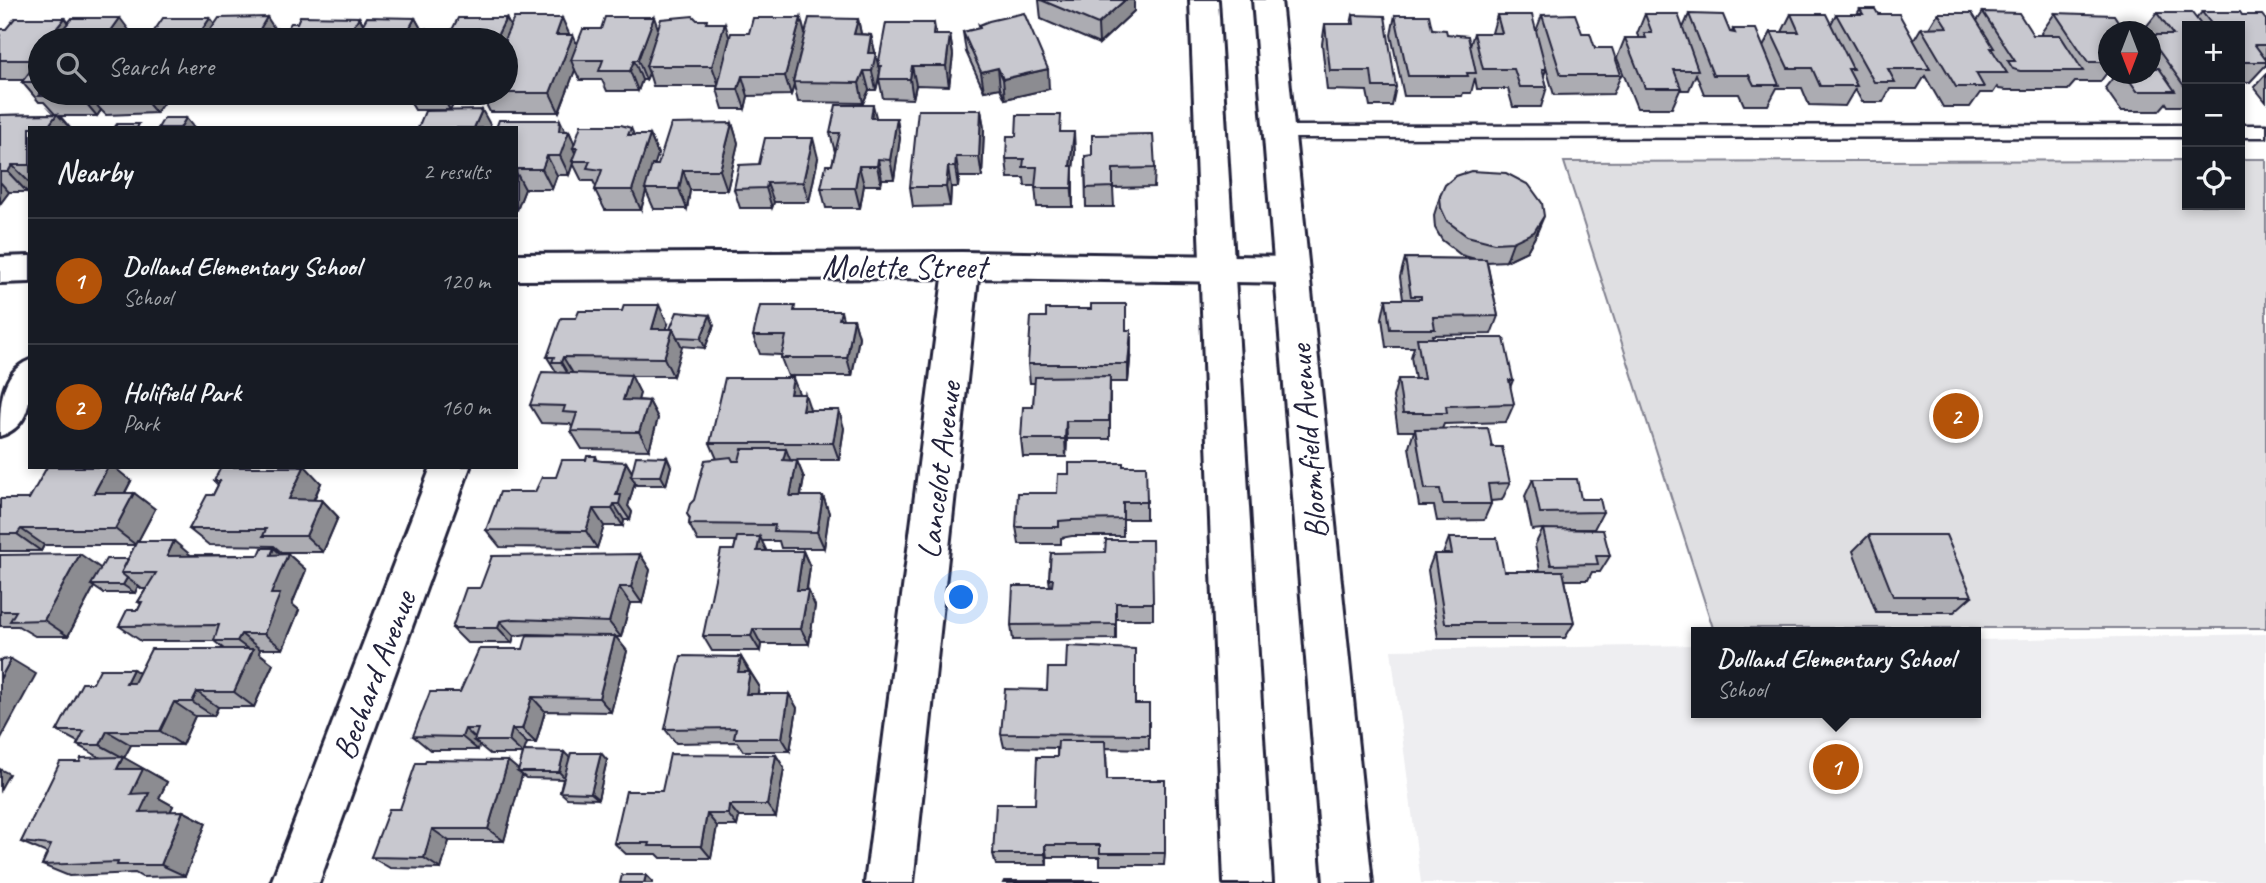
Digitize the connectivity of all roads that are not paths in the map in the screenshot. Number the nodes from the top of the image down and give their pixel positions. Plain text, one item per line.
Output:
1 (1204, 0) edge
2 (1267, 0) edge
3 (2182, 131) edge
4 (2245, 131) edge
5 (2266, 131) edge
6 (1279, 132) junction
7 (962, 265) junction
8 (28, 269) edge
9 (1215, 269) junction
10 (0, 270) edge
11 (1291, 270) junction
12 (520, 277) edge
13 (28, 378) edge
14 (0, 421) edge
15 (451, 469) edge
16 (295, 883) edge
17 (889, 883) edge
18 (1248, 883) edge
19 (1348, 883) edge

1 - 9 main road
2 - 6 main road, Bloomfield Avenue
3 - 6 lane
4 - 5 lane
6 - 11 main road, Bloomfield Avenue
7 - 9 main road, Molette Street
7 - 12 main road, Molette Street
7 - 17 main road, Lancelot Avenue
8 - 10 main road
9 - 11 main road, Molette Street
9 - 18 main road
11 - 19 main road, Bloomfield Avenue
13 - 14 main road
15 - 16 main road, Bechard Avenue

